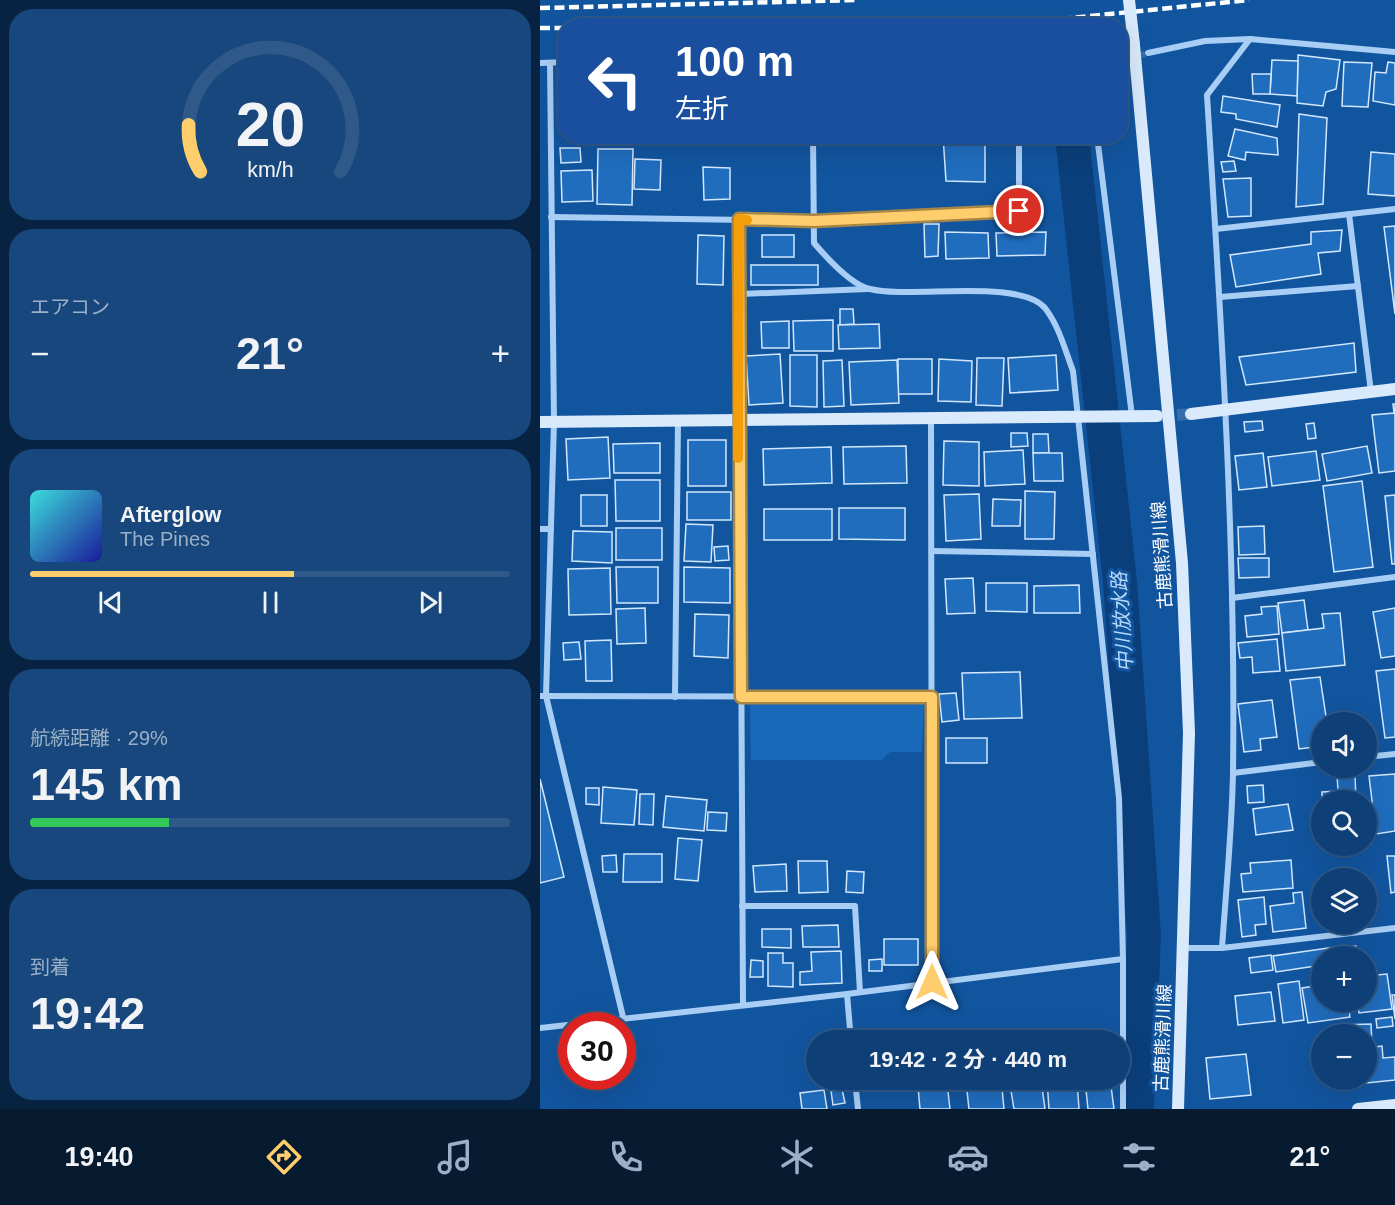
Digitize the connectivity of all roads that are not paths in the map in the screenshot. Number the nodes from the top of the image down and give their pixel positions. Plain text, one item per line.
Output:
1 (1129, 0) edge
2 (1250, 39) junction
3 (1395, 52) edge
4 (1148, 53) tunnel mouth
5 (558, 62) edge
6 (540, 63) edge
7 (549, 63) junction
8 (813, 144) edge
9 (1019, 144) edge
10 (1098, 144) edge
11 (1395, 209) edge
12 (1349, 214) junction
13 (551, 216) junction
14 (739, 219) junction
15 (814, 221) junction
16 (1216, 229) junction
17 (1358, 286) junction
18 (869, 289) junction
19 (740, 294) junction
20 (1220, 297) junction
21 (1395, 389) edge
22 (1371, 392) junction
23 (1226, 411) junction
24 (1191, 414) tunnel mouth
25 (1157, 416) tunnel mouth
26 (1081, 418) junction
27 (1127, 418) junction
28 (932, 420) junction
29 (678, 421) junction
30 (738, 421) junction
31 (540, 422) edge
32 (554, 422) junction
33 (540, 529) edge
34 (550, 529) junction
35 (932, 551) junction
36 (1093, 554) junction
37 (1395, 577) edge
38 (1232, 598) junction
39 (543, 696) edge
40 (675, 697) junction
41 (741, 697) junction
42 (932, 697) junction
43 (1395, 754) edge
44 (1377, 756) edge
45 (1311, 763) edge
46 (1233, 773) junction
47 (742, 906) junction
48 (1395, 928) edge
49 (1185, 948) junction
50 (1222, 948) junction
51 (1123, 959) junction
52 (932, 982) junction
53 (860, 992) junction
54 (847, 994) junction
55 (743, 1004) junction
56 (622, 1012) edge
57 (636, 1016) edge
58 (558, 1026) edge
59 (540, 1028) edge
60 (850, 1030) edge
61 (856, 1090) edge
62 (1395, 1104) edge
63 (858, 1109) edge
64 (1123, 1109) edge
65 (1178, 1109) edge
66 (1358, 1109) edge

1 - 49 main road, 古鹿熊滑川線, bridge
2 - 3 street
2 - 4 street
2 - 16 street
5 - 7 street
6 - 7 street
7 - 13 street
8 - 15 street
9 - 15 street
10 - 27 street
11 - 12 street
12 - 16 street
12 - 17 street
13 - 14 street
13 - 32 street
14 - 15 street
14 - 19 street
15 - 18 street
16 - 20 street
17 - 20 street
17 - 22 street
18 - 19 street
18 - 26 street
19 - 30 street
20 - 23 street
21 - 22 main road
22 - 23 main road
23 - 24 main road
23 - 38 street
25 - 27 main road
26 - 27 main road
26 - 28 main road
26 - 36 street
28 - 30 main road
28 - 35 street
29 - 30 main road
29 - 32 main road
29 - 40 street
30 - 41 street
31 - 32 main road
32 - 34 street
33 - 34 street
34 - 39 street
35 - 36 street
35 - 42 street
36 - 51 street
37 - 38 street
38 - 46 street
39 - 40 street
39 - 56 street
40 - 41 street
41 - 42 street
41 - 47 street
42 - 52 street
43 - 44 street
45 - 46 street
46 - 50 street
47 - 53 street
47 - 55 street
48 - 50 street
49 - 50 street
49 - 65 main road, 古鹿熊滑川線
51 - 52 street
51 - 64 street
52 - 53 street
53 - 54 street
54 - 55 street
54 - 60 street
55 - 57 street
58 - 59 street
61 - 63 street
62 - 66 main road

